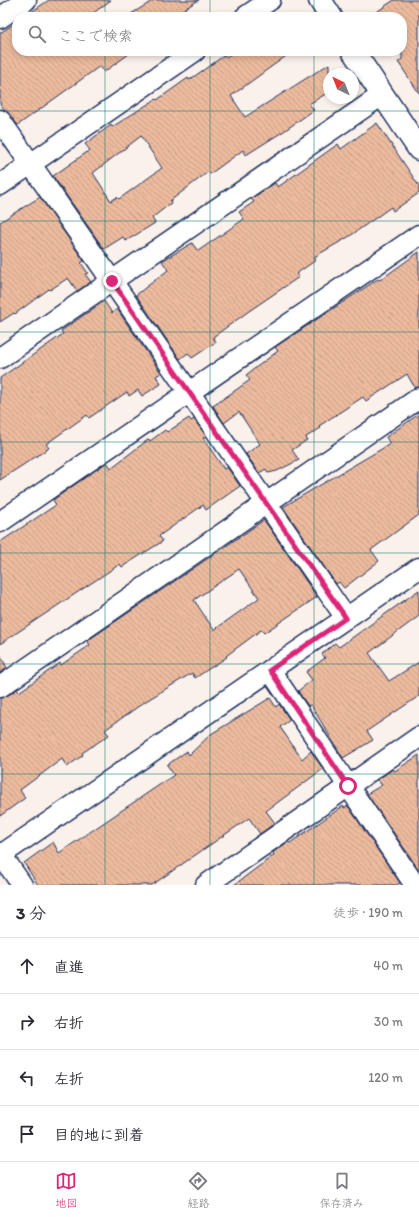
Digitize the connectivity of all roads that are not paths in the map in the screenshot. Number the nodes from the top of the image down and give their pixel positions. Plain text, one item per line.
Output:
1 (26, 0) edge
2 (270, 0) edge
3 (320, 0) edge
4 (252, 12) edge
5 (328, 12) edge
6 (0, 18) edge
7 (189, 56) edge
8 (356, 56) edge
9 (382, 95) junction
10 (0, 120) edge
11 (419, 149) edge
12 (30, 164) junction
13 (0, 185) edge
14 (419, 234) edge
15 (112, 281) junction
16 (0, 358) edge
17 (189, 393) junction
18 (419, 398) edge
19 (266, 504) junction
20 (0, 522) edge
21 (419, 568) edge
22 (346, 618) junction
23 (270, 670) junction
24 (0, 687) edge
25 (419, 737) edge
26 (348, 786) junction
27 (1, 854) edge
28 (22, 885) edge
29 (206, 885) edge
30 (415, 885) edge

1 - 6 street
2 - 4 street
3 - 5 street
7 - 12 street
8 - 9 street
9 - 11 street
9 - 15 street
10 - 12 street
12 - 13 street
12 - 15 street
14 - 17 street
15 - 16 street
15 - 17 street
17 - 19 street
17 - 20 street
18 - 19 street
19 - 22 street
19 - 24 street
21 - 22 street
22 - 23 street
23 - 26 street
23 - 27 street
25 - 26 street
26 - 29 street
26 - 30 street
27 - 28 street

